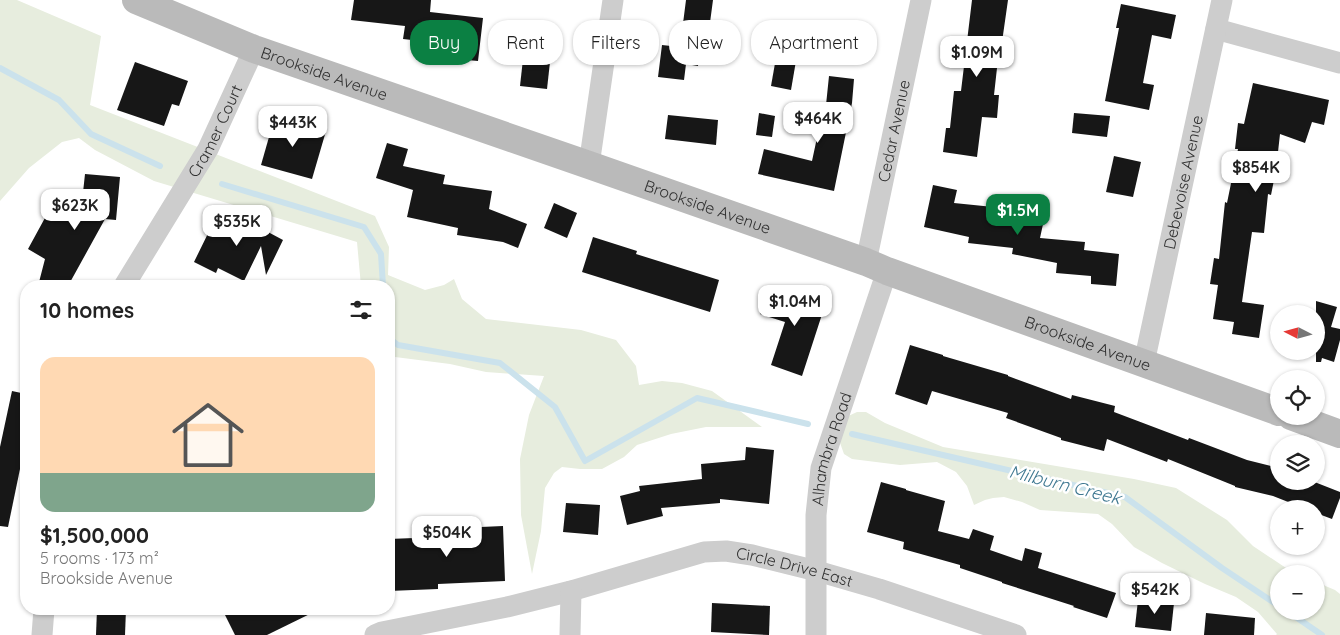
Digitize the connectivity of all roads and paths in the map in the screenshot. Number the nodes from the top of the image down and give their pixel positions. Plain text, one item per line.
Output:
1 (136, 0) edge
2 (613, 0) edge
3 (921, 0) edge
4 (1222, 0) edge
5 (1216, 28) junction
6 (254, 49) junction
7 (1340, 63) edge
8 (589, 165) junction
9 (876, 267) junction
10 (128, 280) edge
11 (1144, 363) junction
12 (1270, 409) edge
13 (1316, 425) edge
14 (1340, 434) edge
15 (817, 571) junction
16 (571, 591) junction
17 (44, 615) edge
18 (42, 635) edge
19 (375, 635) edge
20 (570, 635) edge
21 (816, 635) edge
22 (1016, 635) edge

1 - 6 main road, Brookside Avenue
2 - 8 street
3 - 9 street, Cedar Avenue
4 - 5 street, Debevoise Avenue
5 - 7 street
5 - 11 street, Debevoise Avenue
6 - 8 main road, Brookside Avenue
6 - 10 street, Cramer Court
8 - 9 main road, Brookside Avenue
9 - 11 main road, Brookside Avenue
9 - 15 street, Alhambra Road
11 - 12 main road, Brookside Avenue
13 - 14 main road
15 - 16 street, Circle Drive East
15 - 21 street, Alhambra Road
15 - 22 street, Circle Drive East
16 - 19 street, Circle Drive East
16 - 20 street
17 - 18 street

